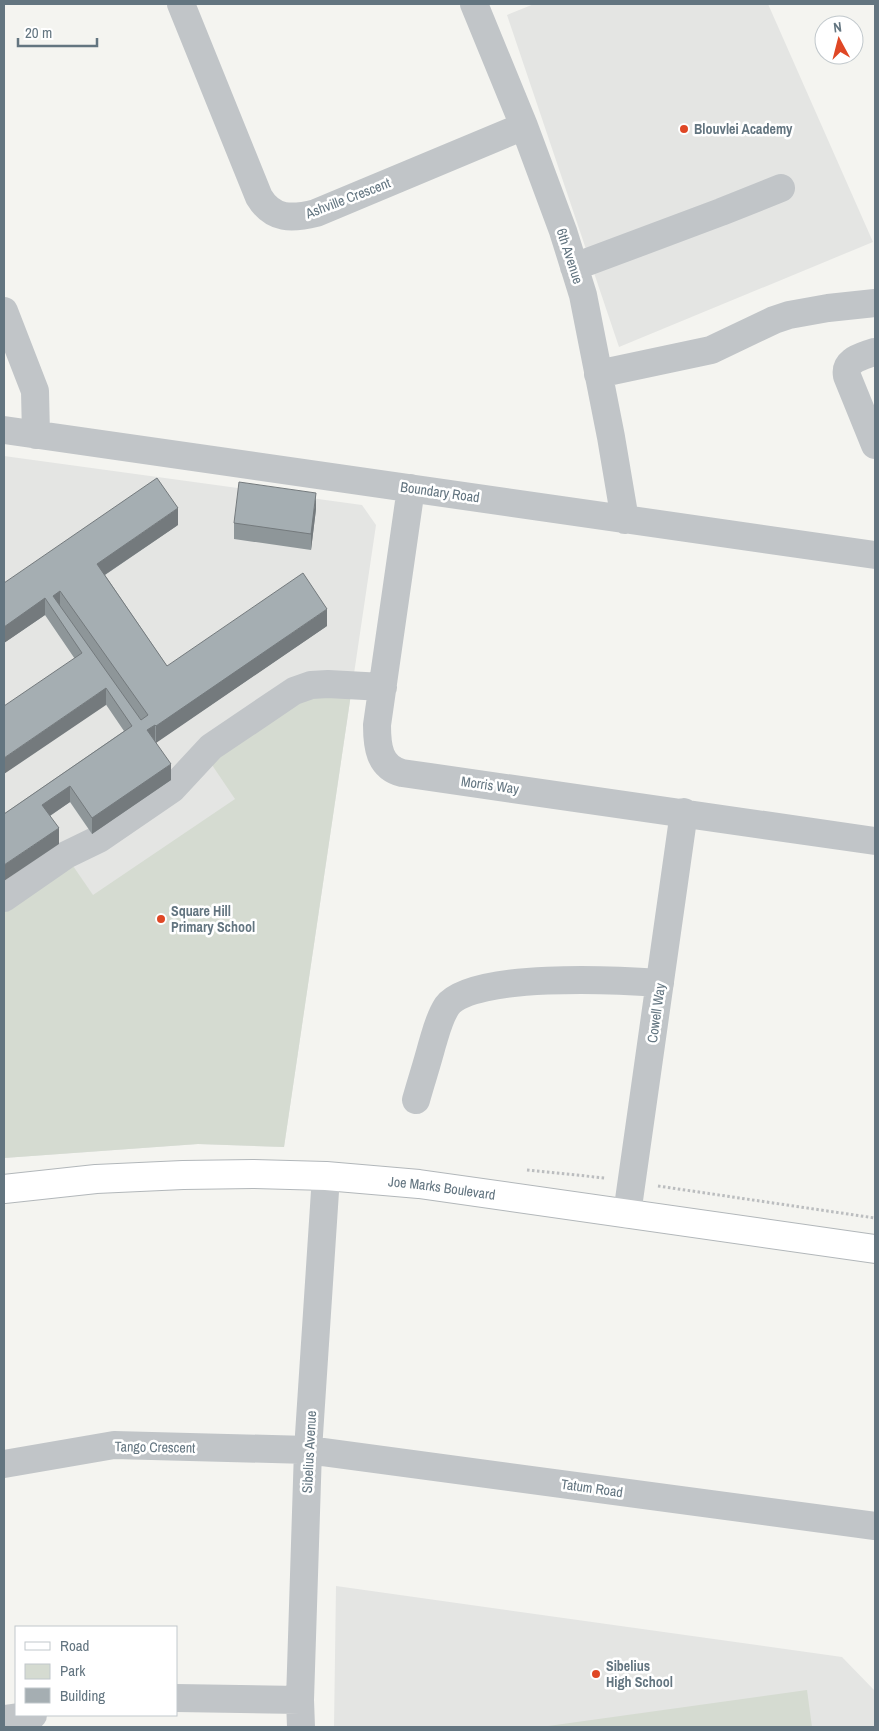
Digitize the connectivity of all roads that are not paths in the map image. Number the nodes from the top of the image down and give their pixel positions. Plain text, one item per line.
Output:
1 (181, 4) edge
2 (474, 4) edge
3 (524, 126) junction
4 (781, 188) dead end
5 (574, 267) junction
6 (875, 302) edge
7 (4, 311) edge
8 (874, 352) dead end
9 (598, 374) junction
10 (4, 430) edge
11 (36, 435) junction
12 (875, 445) edge
13 (411, 488) junction
14 (625, 520) junction
15 (875, 556) edge
16 (384, 687) junction
17 (684, 812) junction
18 (875, 841) edge
19 (4, 898) edge
20 (660, 983) junction
21 (416, 1100) dead end
22 (326, 1176) junction
23 (4, 1189) edge
24 (627, 1214) junction
25 (875, 1249) edge
26 (308, 1450) junction
27 (4, 1464) edge
28 (875, 1526) edge
29 (178, 1698) edge
30 (300, 1700) junction
31 (26, 1716) edge
32 (4, 1719) edge
33 (301, 1727) edge

1 - 3 street, Ashville Crescent
2 - 3 street, 6th Avenue
3 - 5 street, 6th Avenue
4 - 5 street
5 - 9 street, 6th Avenue
6 - 9 street
7 - 11 street
8 - 12 street
9 - 14 street, 6th Avenue
10 - 11 street, Boundary Road
11 - 13 street, Boundary Road
13 - 14 street, Boundary Road
13 - 16 street, Morris Way
14 - 15 street, Boundary Road
16 - 17 street, Morris Way
16 - 19 street
17 - 18 street, Morris Way
17 - 20 street, Cowell Way
20 - 21 street
20 - 24 street, Cowell Way
22 - 23 main road, Joe Marks Boulevard
22 - 24 main road, Joe Marks Boulevard
22 - 26 street, Sibelius Avenue
24 - 25 main road, Joe Marks Boulevard
26 - 27 street, Tango Crescent
26 - 28 street, Tatum Road
26 - 30 street, Sibelius Avenue
29 - 30 street
30 - 33 street, Sibelius Avenue
31 - 32 street

